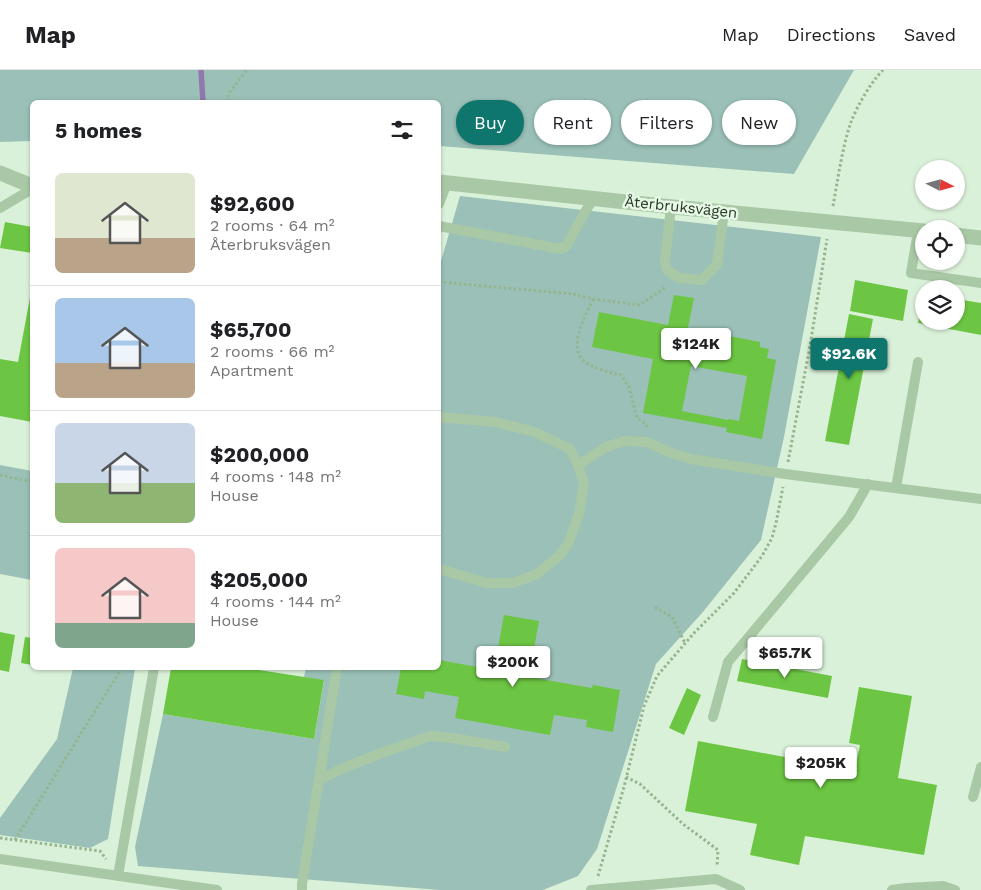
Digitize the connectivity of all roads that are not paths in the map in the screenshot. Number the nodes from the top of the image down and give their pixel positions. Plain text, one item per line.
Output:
1 (0, 173) edge
2 (443, 182) edge
3 (30, 187) edge
4 (30, 189) edge
5 (594, 198) junction
6 (671, 207) junction
7 (0, 208) edge
8 (724, 212) junction
9 (441, 226) edge
10 (915, 230) edge
11 (965, 236) edge
12 (981, 238) edge
13 (915, 256) edge
14 (981, 283) edge
15 (918, 362) dead end
16 (441, 417) edge
17 (578, 465) junction
18 (868, 484) junction
19 (896, 488) junction
20 (981, 499) edge
21 (441, 570) edge
22 (154, 670) edge
23 (337, 670) edge
24 (713, 717) dead end
25 (505, 747) dead end
26 (981, 767) edge
27 (319, 780) junction
28 (973, 798) dead end
29 (0, 859) edge
30 (118, 876) junction
31 (217, 890) edge
32 (302, 890) edge
33 (593, 890) edge
34 (740, 890) edge
35 (892, 890) edge
36 (955, 890) edge

1 - 3 street
2 - 5 street, Återbruksvägen
4 - 7 lane
5 - 6 street, Återbruksvägen
5 - 9 lane
6 - 8 street, Återbruksvägen
6 - 8 lane
8 - 10 street, Återbruksvägen
11 - 12 street
13 - 14 lane
15 - 19 lane
16 - 17 lane
17 - 18 lane
17 - 21 lane
18 - 19 lane
18 - 24 lane
19 - 20 lane
22 - 30 lane
23 - 27 lane
25 - 27 lane
26 - 28 lane
27 - 32 lane
29 - 30 lane
30 - 31 lane
33 - 34 lane
35 - 36 lane

